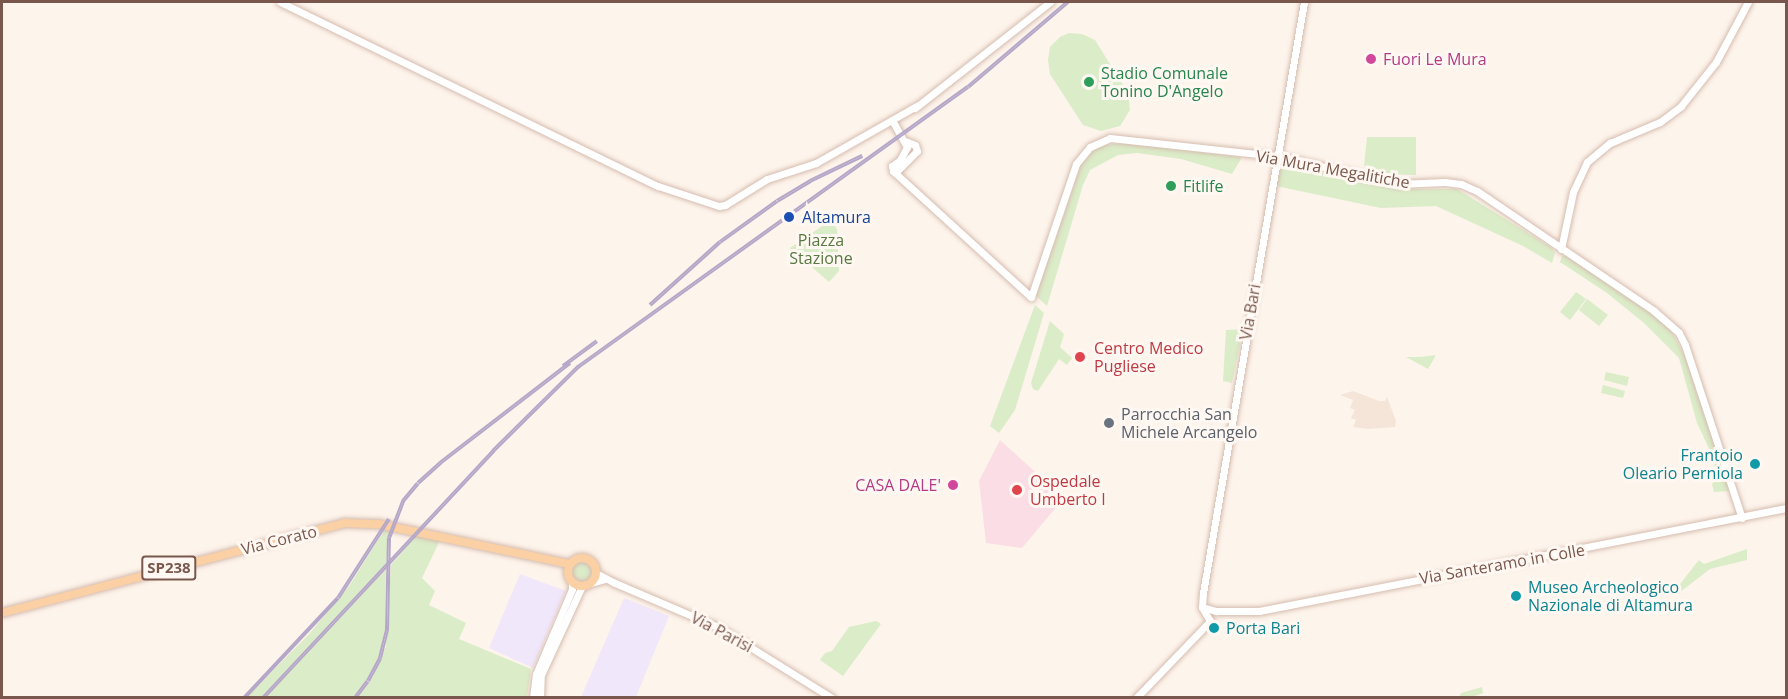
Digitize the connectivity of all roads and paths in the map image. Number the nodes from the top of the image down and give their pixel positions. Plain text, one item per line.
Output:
1 (280, 2) edge
2 (1050, 2) edge
3 (1304, 2) edge
4 (1748, 2) edge
5 (893, 125) junction
6 (1277, 156) junction
7 (1561, 249) junction
8 (1786, 508) edge
9 (1742, 518) junction
10 (559, 562) junction
11 (570, 564) junction
12 (596, 573) junction
13 (570, 578) junction
14 (605, 579) junction
15 (591, 583) junction
16 (582, 586) junction
17 (1202, 607) junction
18 (2, 613) edge
19 (533, 698) edge
20 (540, 698) edge
21 (832, 698) edge
22 (1136, 698) edge

1 - 5 main road
2 - 5 main road
3 - 6 main road, Via Bari
4 - 7 main road
5 - 6 main road, Via Mura Megalitiche
6 - 7 main road, Via Mura Megalitiche
6 - 17 main road, Via Bari
7 - 9 main road, Via Mura Megalitiche
8 - 9 main road, Via Santeramo in Colle
9 - 17 main road, Via Santeramo in Colle
10 - 11 main road, Via Corato
10 - 13 main road
10 - 18 main road, Via Corato / SP238
11 - 12 main road
11 - 13 main road
12 - 14 main road, Via Parisi
12 - 15 main road
13 - 16 main road
13 - 19 main road
14 - 15 main road
14 - 21 main road, Via Parisi
15 - 16 main road
16 - 20 main road
17 - 22 main road

